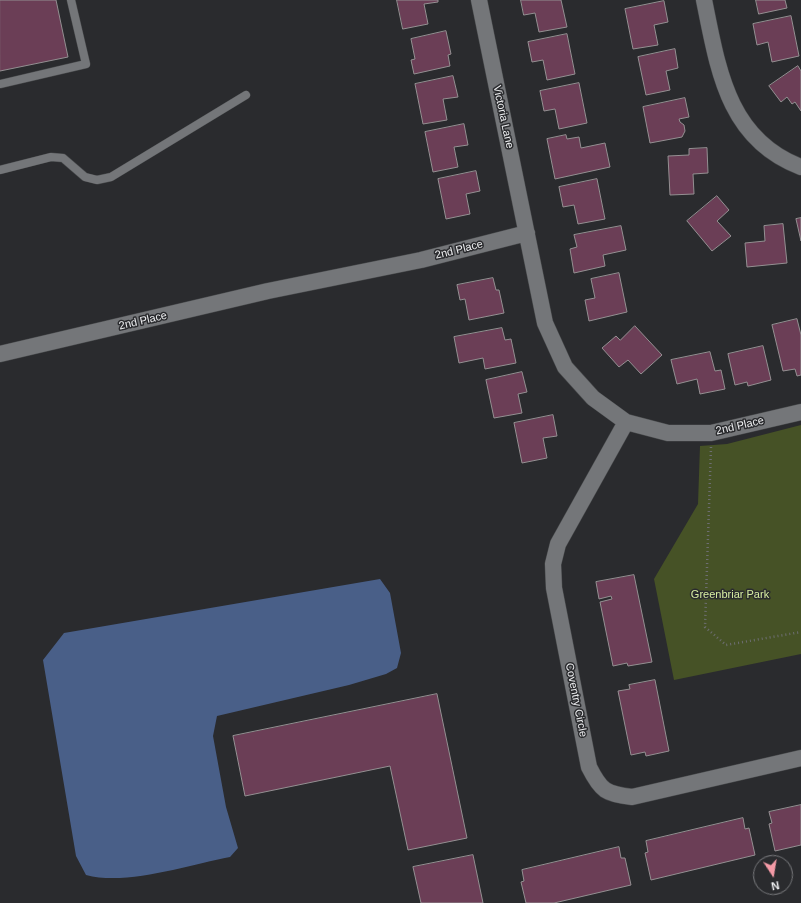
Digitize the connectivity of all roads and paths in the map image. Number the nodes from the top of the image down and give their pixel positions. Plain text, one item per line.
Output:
1 (72, 0) edge
2 (479, 0) edge
3 (704, 0) edge
4 (0, 84) edge
5 (246, 95) dead end
6 (801, 168) edge
7 (0, 170) edge
8 (527, 233) junction
9 (0, 354) edge
10 (801, 412) edge
11 (626, 422) junction
12 (711, 433) junction
13 (801, 632) edge
14 (801, 758) edge

1 - 4 lane
2 - 8 street, Victoria Lane
3 - 6 street
5 - 7 lane
8 - 9 street, 2nd Place
8 - 11 street, 2nd Place
10 - 12 street, 2nd Place
11 - 12 street, 2nd Place
11 - 14 street, Coventry Circle
12 - 13 path

